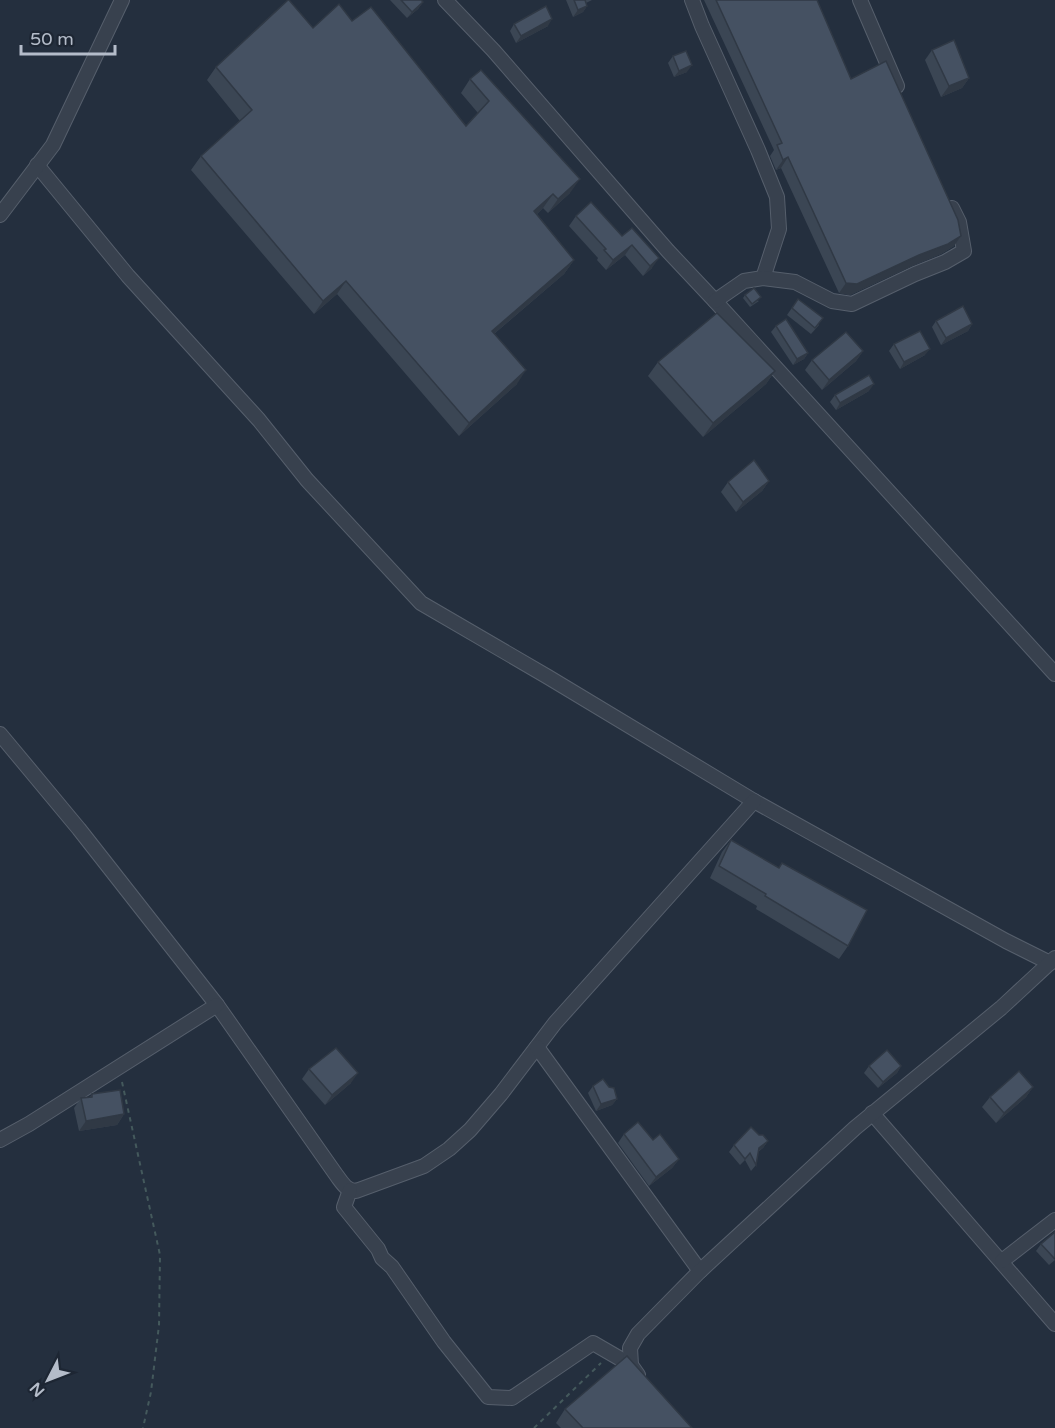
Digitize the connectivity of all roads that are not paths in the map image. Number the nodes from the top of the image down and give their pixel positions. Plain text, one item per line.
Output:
1 (122, 0) edge
2 (445, 0) edge
3 (692, 0) edge
4 (860, 0) edge
5 (902, 98) edge
6 (37, 165) junction
7 (944, 191) edge
8 (0, 215) edge
9 (763, 278) junction
10 (715, 301) junction
11 (1055, 674) edge
12 (0, 734) edge
13 (754, 801) junction
14 (1053, 960) edge
15 (217, 1005) junction
16 (537, 1047) junction
17 (872, 1113) junction
18 (0, 1140) edge
19 (350, 1190) junction
20 (1055, 1220) edge
21 (1002, 1261) junction
22 (700, 1271) junction
23 (1055, 1324) edge
24 (631, 1365) junction
25 (649, 1389) edge

1 - 6 street
2 - 10 street
3 - 9 street
4 - 5 street
6 - 8 street
6 - 13 street
7 - 9 street
9 - 10 street
10 - 11 street
12 - 15 street
13 - 14 street
13 - 16 street
14 - 17 street
15 - 18 street
15 - 19 street
16 - 19 street
16 - 22 street
17 - 21 street
17 - 22 street
19 - 24 street
20 - 21 street
21 - 23 street
22 - 24 street
24 - 25 street

